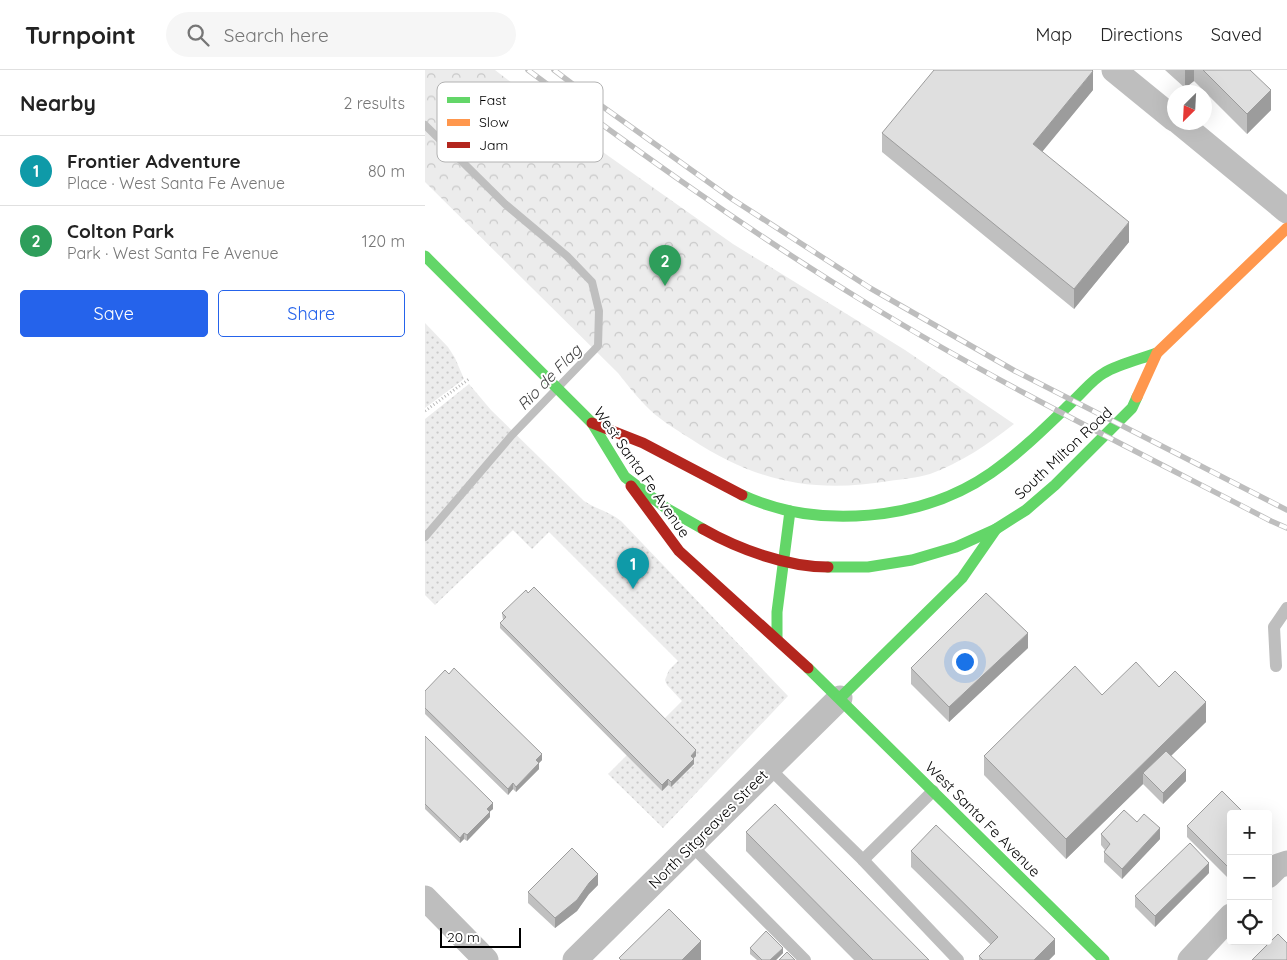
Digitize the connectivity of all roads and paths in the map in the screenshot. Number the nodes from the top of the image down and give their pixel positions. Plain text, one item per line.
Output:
1 (1114, 70) edge
2 (1167, 113) edge
3 (1189, 130) edge
4 (1287, 211) edge
5 (1287, 228) edge
6 (425, 256) edge
7 (1157, 353) junction
8 (469, 379) dead end
9 (425, 411) edge
10 (591, 423) junction
11 (625, 477) junction
12 (790, 511) junction
13 (996, 529) junction
14 (784, 561) junction
15 (1287, 608) edge
16 (777, 638) junction
17 (1276, 666) dead end
18 (840, 698) junction
19 (769, 768) junction
20 (933, 791) junction
21 (691, 845) junction
22 (863, 860) junction
23 (425, 898) edge
24 (1227, 920) edge
25 (486, 960) edge
26 (575, 960) edge
27 (805, 960) edge
28 (958, 960) edge
29 (1104, 960) edge
30 (1190, 960) edge

1 - 2 street
3 - 4 street
5 - 7 main road, South Milton Road
6 - 10 main road, West Santa Fe Avenue
7 - 12 main road, South Milton Road
7 - 13 main road, South Milton Road
8 - 9 path
10 - 11 main road, West Santa Fe Avenue
10 - 12 main road, South Milton Road
11 - 14 main road, South Milton Road
11 - 16 main road, West Santa Fe Avenue
12 - 14 main road
13 - 14 main road, South Milton Road
13 - 18 main road
14 - 16 main road
15 - 17 lane
16 - 18 main road, West Santa Fe Avenue
18 - 19 street, North Sitgreaves Street
18 - 20 main road, West Santa Fe Avenue
19 - 21 street, North Sitgreaves Street
19 - 22 lane
20 - 22 lane
20 - 29 main road, West Santa Fe Avenue
21 - 26 street, North Sitgreaves Street
21 - 27 lane
22 - 28 lane
23 - 25 street
24 - 30 street

